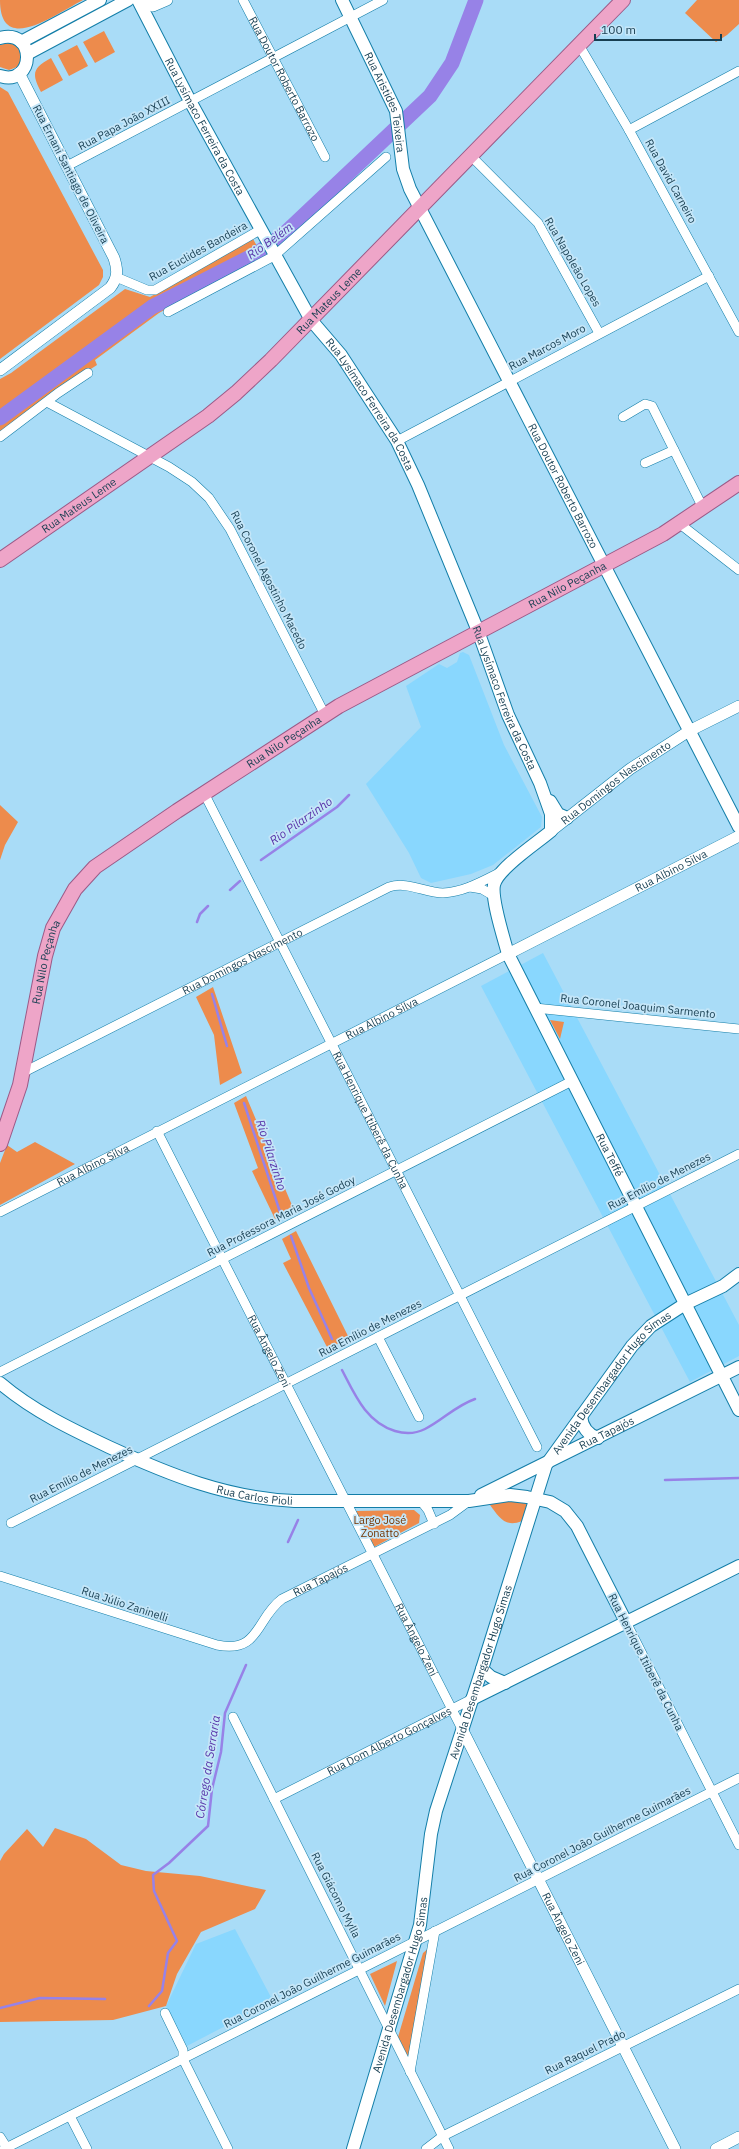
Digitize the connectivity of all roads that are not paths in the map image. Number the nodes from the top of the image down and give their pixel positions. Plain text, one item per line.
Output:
1 (100, 0) edge
2 (128, 0) edge
3 (139, 0) edge
4 (167, 0) edge
5 (244, 0) edge
6 (342, 0) edge
7 (383, 0) edge
8 (623, 0) edge
9 (350, 17) junction
10 (0, 38) edge
11 (21, 42) junction
12 (579, 45) junction
13 (27, 54) junction
14 (274, 58) junction
15 (739, 71) edge
16 (19, 73) junction
17 (0, 76) edge
18 (190, 101) junction
19 (629, 130) junction
20 (471, 156) junction
21 (325, 157) dead end
22 (386, 157) dead end
23 (67, 166) junction
24 (420, 208) junction
25 (263, 234) junction
26 (273, 253) junction
27 (709, 276) junction
28 (116, 277) junction
29 (168, 312) dead end
30 (311, 320) junction
31 (739, 332) edge
32 (599, 333) junction
33 (0, 370) edge
34 (88, 373) dead end
35 (509, 381) junction
36 (47, 402) junction
37 (623, 417) dead end
38 (0, 437) edge
39 (397, 441) junction
40 (674, 450) junction
41 (149, 456) junction
42 (646, 464) dead end
43 (739, 482) edge
44 (703, 508) junction
45 (680, 524) junction
46 (0, 560) edge
47 (604, 565) junction
48 (739, 570) edge
49 (478, 631) junction
50 (739, 706) edge
51 (325, 715) junction
52 (689, 731) junction
53 (540, 783) junction
54 (204, 793) junction
55 (567, 818) junction
56 (739, 827) edge
57 (551, 831) junction
58 (739, 836) edge
59 (501, 872) junction
60 (470, 887) junction
61 (494, 896) junction
62 (280, 942) junction
63 (508, 954) junction
64 (535, 1008) junction
65 (739, 1029) edge
66 (332, 1043) junction
67 (22, 1073) junction
68 (572, 1081) junction
69 (158, 1131) junction
70 (0, 1144) edge
71 (739, 1154) edge
72 (396, 1170) junction
73 (636, 1206) junction
74 (1, 1210) edge
75 (222, 1259) junction
76 (739, 1274) edge
77 (460, 1296) junction
78 (685, 1304) junction
79 (378, 1337) junction
80 (739, 1367) edge
81 (0, 1372) edge
82 (722, 1376) junction
83 (0, 1383) edge
84 (286, 1384) junction
85 (739, 1410) edge
86 (581, 1416) junction
87 (419, 1417) dead end
88 (598, 1438) junction
89 (537, 1447) dead end
90 (136, 1460) junction
91 (546, 1465) junction
92 (534, 1498) junction
93 (346, 1501) junction
94 (421, 1501) junction
95 (469, 1501) junction
96 (11, 1522) dead end
97 (434, 1524) junction
98 (372, 1554) junction
99 (739, 1566) edge
100 (0, 1576) edge
101 (626, 1622) junction
102 (244, 1644) joint
103 (482, 1669) junction
104 (505, 1683) junction
105 (472, 1699) junction
106 (452, 1710) junction
107 (233, 1717) dead end
108 (462, 1730) junction
109 (739, 1778) edge
110 (712, 1792) junction
111 (274, 1799) junction
112 (739, 1845) edge
113 (538, 1880) junction
114 (436, 1932) junction
115 (416, 1941) junction
116 (359, 1970) junction
117 (739, 1989) edge
118 (164, 2013) dead end
119 (390, 2030) junction
120 (623, 2046) junction
121 (183, 2059) junction
122 (410, 2072) junction
123 (70, 2116) junction
124 (443, 2136) junction
125 (0, 2137) edge
126 (739, 2137) edge
127 (5, 2148) edge
128 (86, 2149) edge
129 (228, 2149) edge
130 (353, 2149) edge
131 (426, 2149) edge
132 (449, 2149) edge
133 (675, 2149) edge
134 (716, 2149) edge

1 - 11 main road
2 - 13 main road
3 - 4 street
3 - 18 main road, Rua Lysímaco Ferreira da Costa
5 - 14 street, Rua Doutor Roberto Barrozo
6 - 9 main road, Rua Aristides Teixeira
7 - 9 street, Rua Papa João XXIII
8 - 12 main road, Rua Mateus Leme
9 - 14 street, Rua Papa João XXIII
9 - 24 main road, Rua Aristides Teixeira
10 - 11 main road
11 - 13 main road
12 - 19 street, Rua David Carneiro
12 - 20 main road, Rua Mateus Leme
13 - 16 main road
14 - 18 street, Rua Papa João XXIII
14 - 21 street, Rua Doutor Roberto Barrozo
15 - 19 street
16 - 17 main road
16 - 23 street, Rua Ernani Santiago de Oliveira
18 - 23 street, Rua Papa João XXIII
18 - 25 main road, Rua Lysímaco Ferreira da Costa
19 - 27 street, Rua David Carneiro
20 - 24 main road, Rua Mateus Leme
20 - 32 street, Rua Napoleão Lopes
22 - 26 street
23 - 28 street, Rua Ernani Santiago de Oliveira
24 - 30 main road, Rua Mateus Leme
24 - 35 main road, Rua Doutor Roberto Barrozo
25 - 26 main road, Rua Lysímaco Ferreira da Costa
25 - 28 street, Rua Euclides Bandeira
26 - 29 street
26 - 30 main road, Rua Lysímaco Ferreira da Costa
27 - 31 street, Rua David Carneiro
27 - 32 street, Rua Marcos Moro
28 - 33 street
30 - 39 main road, Rua Lysímaco Ferreira da Costa
30 - 41 main road, Rua Mateus Leme
32 - 35 street, Rua Marcos Moro
34 - 36 street
35 - 39 street, Rua Marcos Moro
35 - 47 main road, Rua Doutor Roberto Barrozo
36 - 38 street
36 - 41 street, Rua Coronel Agostinho Macedo
37 - 40 street
39 - 49 main road, Rua Lysímaco Ferreira da Costa
40 - 42 street
40 - 44 street
41 - 46 main road, Rua Mateus Leme
41 - 51 street, Rua Coronel Agostinho Macedo
43 - 44 main road, Rua Nilo Peçanha
44 - 45 main road, Rua Nilo Peçanha
45 - 47 main road, Rua Nilo Peçanha
45 - 48 street
47 - 49 main road, Rua Nilo Peçanha
47 - 52 main road, Rua Doutor Roberto Barrozo
49 - 51 main road, Rua Nilo Peçanha
49 - 53 main road, Rua Lysímaco Ferreira da Costa
50 - 52 street, Rua Domingos Nascimento
51 - 54 main road, Rua Nilo Peçanha
52 - 55 street, Rua Domingos Nascimento
52 - 56 main road, Rua Doutor Roberto Barrozo
53 - 55 main road
53 - 57 main road, Rua Lysímaco Ferreira da Costa
54 - 62 street, Rua Henrique Itiberê da Cunha
54 - 67 main road, Rua Nilo Peçanha
55 - 57 street, Rua Domingos Nascimento
57 - 59 main road, Rua Domingos Nascimento
58 - 63 street, Rua Albino Silva
59 - 60 street, Rua Domingos Nascimento
59 - 61 main road, Rua Domingos Nascimento
60 - 61 street
60 - 62 street, Rua Domingos Nascimento
61 - 63 main road, Rua Teffé
62 - 66 street, Rua Henrique Itiberê da Cunha
62 - 67 street, Rua Domingos Nascimento
63 - 64 main road, Rua Teffé
63 - 66 street, Rua Albino Silva
64 - 65 street, Rua Coronel Joaquim Sarmento
64 - 68 main road, Rua Teffé
66 - 69 street, Rua Albino Silva
66 - 72 street, Rua Henrique Itiberê da Cunha
67 - 70 main road, Rua Nilo Peçanha
68 - 72 street, Rua Professora Maria José Godoy
68 - 73 main road, Rua Teffé
69 - 74 street, Rua Albino Silva
69 - 75 street, Rua Ângelo Zeni
71 - 73 street, Rua Emílio de Menezes
72 - 75 street, Rua Professora Maria José Godoy
72 - 77 street, Rua Henrique Itiberê da Cunha
73 - 77 street, Rua Emílio de Menezes
73 - 78 main road, Rua Teffé
75 - 81 street, Rua Professora Maria José Godoy
75 - 84 street, Rua Ângelo Zeni
76 - 78 main road, Avenida Desembargador Hugo Simas
77 - 79 street, Rua Emílio de Menezes
77 - 89 street, Rua Henrique Itiberê da Cunha
78 - 82 main road, Rua Teffé
78 - 86 main road, Avenida Desembargador Hugo Simas
79 - 84 street, Rua Emílio de Menezes
79 - 87 street
80 - 82 main road, Rua Tapajós
82 - 85 main road, Rua Teffé
82 - 88 main road, Rua Tapajós
83 - 90 main road, Rua Carlos Pioli
84 - 90 street, Rua Emílio de Menezes
84 - 93 street, Rua Ângelo Zeni
86 - 88 main road
86 - 91 main road, Avenida Desembargador Hugo Simas
88 - 91 main road, Rua Tapajós
90 - 93 main road, Rua Carlos Pioli
90 - 96 street, Rua Emílio de Menezes
91 - 92 main road, Avenida Desembargador Hugo Simas
91 - 95 main road, Rua Tapajós
92 - 95 main road, Rua Carlos Pioli
92 - 101 main road, Rua Henrique Itiberê da Cunha
92 - 103 main road, Avenida Desembargador Hugo Simas
93 - 94 main road, Rua Carlos Pioli
93 - 98 street, Rua Ângelo Zeni
94 - 95 main road, Rua Carlos Pioli
94 - 97 street
95 - 97 street, Rua Tapajós
97 - 98 street, Rua Tapajós
98 - 102 street, Rua Tapajós
98 - 106 street, Rua Ângelo Zeni
99 - 101 main road, Rua Dom Alberto Gonçalves
100 - 102 street, Rua Júlio Zaninelli
101 - 104 main road, Rua Dom Alberto Gonçalves
101 - 110 street, Rua Henrique Itiberê da Cunha
103 - 104 main road
103 - 105 main road, Avenida Desembargador Hugo Simas
104 - 105 main road, Rua Dom Alberto Gonçalves
105 - 106 street, Rua Dom Alberto Gonçalves
105 - 108 main road, Avenida Desembargador Hugo Simas
106 - 108 street, Rua Ângelo Zeni
106 - 111 street, Rua Dom Alberto Gonçalves
107 - 111 street, Rua Giácomo Mylla
108 - 113 street, Rua Ângelo Zeni
108 - 115 main road, Avenida Desembargador Hugo Simas
109 - 110 street, Rua Coronel João Guilherme Guimarães
110 - 112 street, Rua Henrique Itiberê da Cunha
110 - 113 street, Rua Coronel João Guilherme Guimarães
111 - 116 street, Rua Giácomo Mylla
113 - 114 street, Rua Coronel João Guilherme Guimarães
113 - 120 street, Rua Ângelo Zeni
114 - 115 street, Rua Coronel João Guilherme Guimarães
114 - 122 street
115 - 116 street, Rua Coronel João Guilherme Guimarães
115 - 119 main road, Avenida Desembargador Hugo Simas
116 - 119 street, Rua Giácomo Mylla
116 - 121 street, Rua Coronel João Guilherme Guimarães
117 - 120 street, Rua Raquel Prado
118 - 121 street
119 - 122 street, Rua Giácomo Mylla
119 - 130 main road, Avenida Desembargador Hugo Simas
120 - 124 street, Rua Raquel Prado
120 - 133 street, Rua Ângelo Zeni
121 - 123 street, Rua Coronel João Guilherme Guimarães
121 - 129 street
122 - 124 street, Rua Giácomo Mylla
123 - 127 street, Rua Coronel João Guilherme Guimarães
123 - 128 street
124 - 131 street, Rua Raquel Prado
124 - 132 street, Rua Giácomo Mylla
125 - 127 street
126 - 134 street

